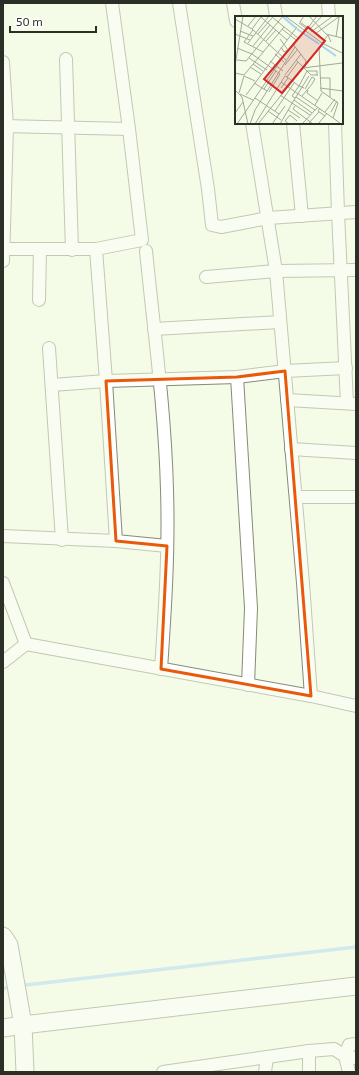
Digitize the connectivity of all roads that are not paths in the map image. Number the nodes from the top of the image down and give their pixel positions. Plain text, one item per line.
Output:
1 (112, 3) edge
2 (179, 3) edge
3 (233, 3) edge
4 (274, 3) edge
5 (328, 3) edge
6 (235, 16) edge
7 (276, 16) edge
8 (329, 16) edge
9 (66, 59) dead end
10 (3, 62) edge
11 (252, 124) edge
12 (293, 124) edge
13 (335, 124) edge
14 (5, 126) edge
15 (68, 128) junction
16 (129, 129) junction
17 (356, 212) edge
18 (338, 213) junction
19 (302, 216) junction
20 (268, 218) junction
21 (3, 249) edge
22 (40, 249) junction
23 (96, 249) junction
24 (72, 250) junction
25 (146, 251) dead end
26 (3, 261) edge
27 (341, 269) junction
28 (356, 270) edge
29 (276, 271) junction
30 (206, 277) dead end
31 (39, 300) dead end
32 (280, 322) junction
33 (344, 325) junction
34 (356, 326) edge
35 (154, 330) junction
36 (49, 348) dead end
37 (346, 368) junction
38 (285, 371) junction
39 (237, 377) junction
40 (160, 379) junction
41 (106, 381) junction
42 (52, 385) junction
43 (287, 400) junction
44 (352, 404) edge
45 (291, 449) junction
46 (356, 453) edge
47 (296, 497) junction
48 (356, 497) edge
49 (3, 536) edge
50 (62, 540) junction
51 (116, 541) junction
52 (167, 546) junction
53 (3, 583) edge
54 (26, 644) junction
55 (3, 662) edge
56 (161, 670) junction
57 (248, 685) junction
58 (311, 696) junction
59 (356, 706) edge
60 (3, 936) edge
61 (356, 986) edge
62 (23, 1025) junction
63 (3, 1028) edge
64 (356, 1044) edge
65 (309, 1051) junction
66 (267, 1057) junction
67 (351, 1057) edge
68 (206, 1069) edge
69 (25, 1072) edge
70 (163, 1072) edge
71 (265, 1072) edge
72 (309, 1072) edge
73 (349, 1072) edge

1 - 16 street
2 - 20 street
3 - 6 street
4 - 7 street
5 - 8 street
9 - 15 street
10 - 14 street
11 - 20 street
12 - 19 street
13 - 18 street
14 - 15 street
14 - 21 street
15 - 16 street
15 - 24 street
16 - 23 street
17 - 18 street
18 - 19 street
18 - 27 street
19 - 20 street
20 - 29 street
21 - 22 street
21 - 26 street
22 - 24 street
22 - 31 street
23 - 24 street
23 - 41 street
25 - 35 street
27 - 28 street
27 - 29 street
27 - 33 street
29 - 30 street
29 - 32 street
32 - 35 street
32 - 38 street
33 - 34 street
33 - 37 street
35 - 40 street
36 - 42 street
37 - 38 street
37 - 44 street
38 - 39 street
38 - 43 street
39 - 40 street
39 - 57 street
40 - 41 street
40 - 52 street
41 - 42 street
41 - 51 street
42 - 50 street
43 - 44 street
43 - 45 street
45 - 46 street
45 - 47 street
47 - 48 street
47 - 58 street
49 - 50 street
50 - 51 street
51 - 52 street
52 - 56 street
53 - 54 street
54 - 55 street
54 - 56 street
56 - 57 street
57 - 58 street
58 - 59 street
60 - 62 street
61 - 62 street
62 - 63 street
62 - 69 street
64 - 67 street
65 - 66 street
65 - 67 street
65 - 72 street
66 - 68 street
66 - 71 street
67 - 73 street
68 - 70 street

